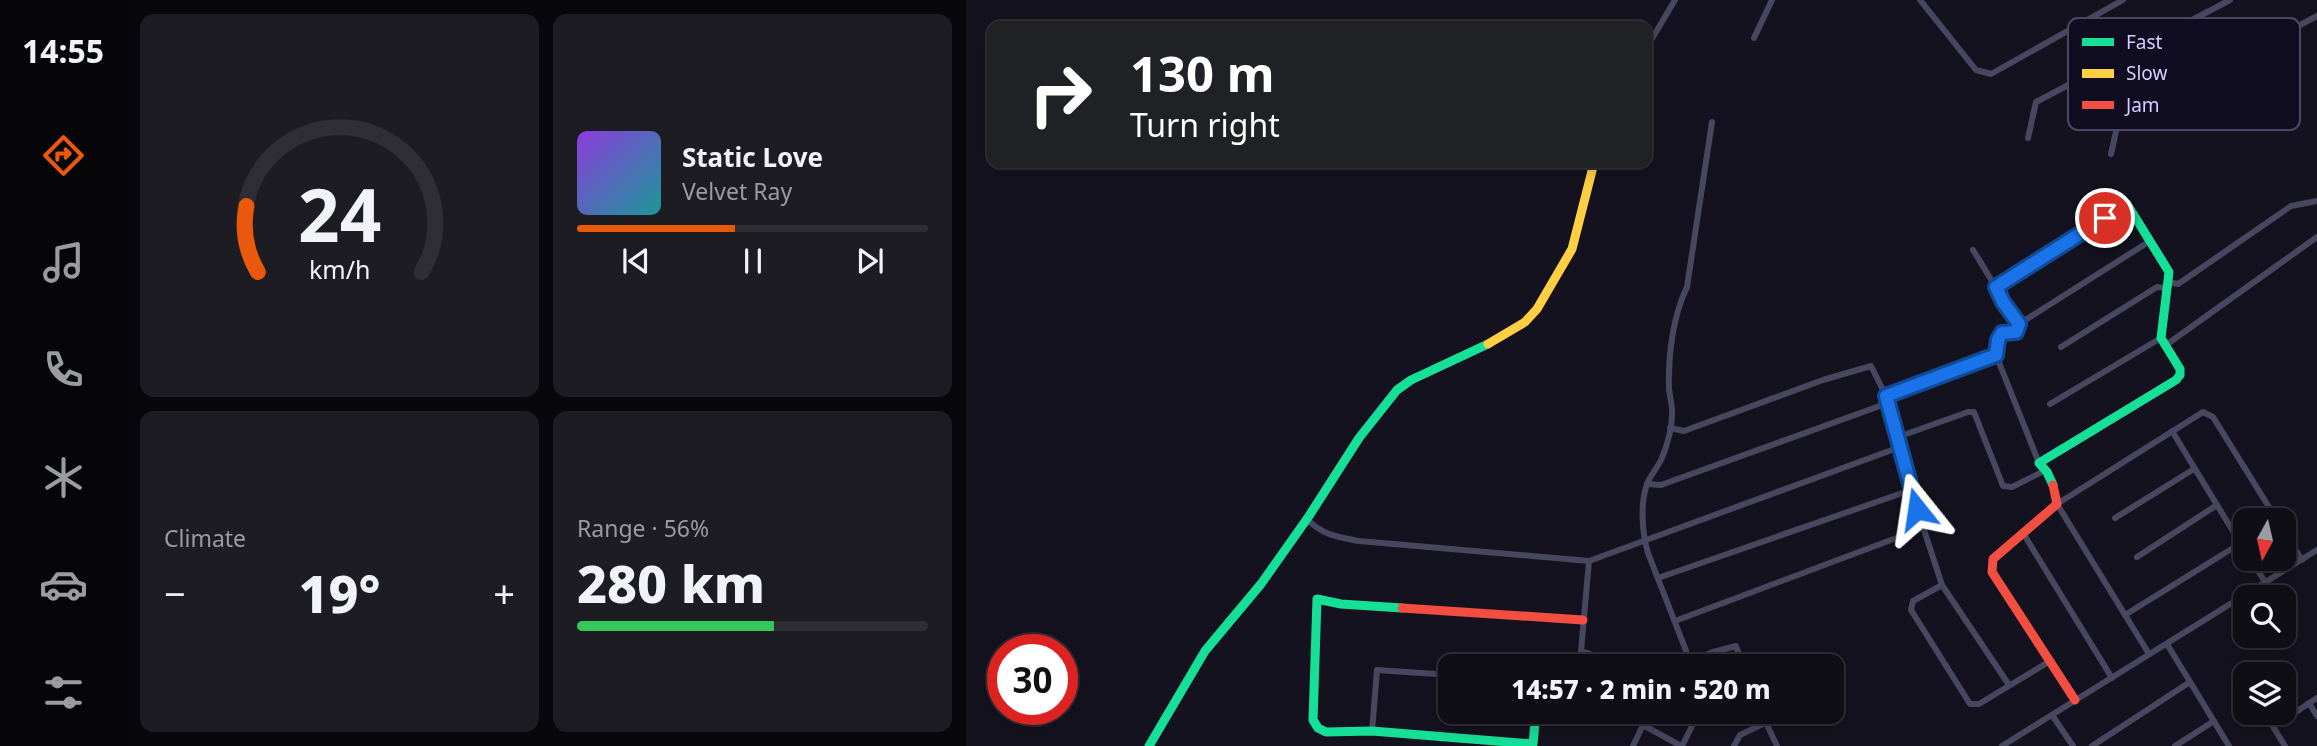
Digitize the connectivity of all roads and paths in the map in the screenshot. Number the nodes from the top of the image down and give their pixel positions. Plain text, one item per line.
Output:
1 (1675, 0) edge
2 (1772, 0) edge
3 (1920, 0) edge
4 (2123, 0) edge
5 (2230, 0) edge
6 (2317, 16) edge
7 (2091, 18) edge
8 (2196, 18) edge
9 (2300, 25) edge
10 (2068, 31) edge
11 (1754, 38) dead end
12 (1652, 39) edge
13 (2068, 85) edge
14 (1712, 122) dead end
15 (2116, 130) edge
16 (2028, 138) dead end
17 (2111, 154) dead end
18 (1593, 168) edge
19 (2317, 201) edge
20 (2317, 237) edge
21 (2150, 241) junction
22 (1973, 250) dead end
23 (2167, 285) junction
24 (1996, 287) junction
25 (2019, 324) junction
26 (2163, 342) junction
27 (2061, 347) dead end
28 (1996, 355) junction
29 (1887, 399) junction
30 (2050, 404) dead end
31 (1670, 428) junction
32 (2172, 430) junction
33 (1898, 436) junction
34 (1900, 447) junction
35 (2042, 467) junction
36 (2194, 469) junction
37 (1647, 484) junction
38 (1911, 490) junction
39 (2057, 504) junction
40 (2217, 505) junction
41 (2269, 508) edge
42 (2115, 518) dead end
43 (1307, 519) junction
44 (1923, 528) junction
45 (2233, 530) edge
46 (2023, 533) junction
47 (1644, 541) junction
48 (2233, 548) edge
49 (2296, 550) edge
50 (2317, 550) edge
51 (2137, 557) dead end
52 (2302, 560) junction
53 (1588, 561) junction
54 (2258, 571) edge
55 (1658, 578) junction
56 (2265, 582) junction
57 (1942, 584) junction
58 (2125, 615) junction
59 (1583, 621) junction
60 (1675, 621) junction
61 (2167, 644) junction
62 (1590, 654) edge
63 (1687, 654) edge
64 (1711, 654) edge
65 (1738, 654) edge
66 (2149, 654) junction
67 (2050, 661) junction
68 (1438, 674) edge
69 (2112, 678) junction
70 (2190, 682) junction
71 (2009, 685) junction
72 (2317, 698) edge
73 (2075, 700) junction
74 (2309, 703) junction
75 (2052, 715) junction
76 (2317, 716) edge
77 (2214, 721) junction
78 (1535, 724) edge
79 (1693, 724) edge
80 (1763, 724) edge
81 (1766, 724) edge
82 (1643, 725) joint
83 (1372, 732) junction
84 (2014, 738) junction
85 (1149, 746) edge
86 (1633, 746) edge
87 (1681, 746) edge
88 (1734, 746) edge
89 (1777, 746) edge
90 (2002, 746) edge
91 (2019, 746) edge
92 (2073, 746) edge
93 (2092, 746) edge
94 (2175, 746) edge
95 (2230, 746) edge
96 (2285, 746) edge

1 - 12 street
2 - 11 street
3 - 10 street
4 - 7 street
5 - 8 street
6 - 9 street
13 - 16 street
14 - 31 street
15 - 17 street
18 - 43 street
19 - 23 street
20 - 26 street
21 - 23 street
21 - 24 street
21 - 25 street
22 - 24 street
23 - 26 street
23 - 27 street
24 - 25 street
25 - 28 street
26 - 30 street
26 - 35 street
28 - 29 street
28 - 35 street
29 - 31 street
29 - 33 street
29 - 37 street
31 - 37 street
32 - 36 street
32 - 39 street
32 - 41 street
33 - 34 street
33 - 35 street
34 - 38 street
34 - 47 street
35 - 39 street
36 - 40 street
36 - 42 street
37 - 47 street
38 - 44 street
38 - 55 street
39 - 46 street
39 - 58 street
40 - 45 street
40 - 51 street
43 - 53 street
43 - 85 street
44 - 57 street
44 - 60 street
46 - 67 street
46 - 69 street
47 - 53 street
47 - 55 street
48 - 58 street
49 - 52 street
50 - 52 street
52 - 56 street
53 - 59 street
54 - 56 street
55 - 60 street
56 - 61 street
57 - 71 street
57 - 71 street
58 - 66 street
59 - 62 street
59 - 83 street
60 - 63 street
61 - 66 street
61 - 70 street
64 - 65 street
66 - 69 street
67 - 71 street
67 - 73 street
68 - 83 street
69 - 73 street
70 - 77 street
70 - 93 street
72 - 74 street
73 - 75 street
74 - 76 street
74 - 96 street
75 - 84 street
75 - 92 street
77 - 94 street
77 - 95 street
78 - 83 street
79 - 87 street
80 - 88 street
81 - 89 street
82 - 86 street
82 - 87 street
84 - 90 street
84 - 91 street

